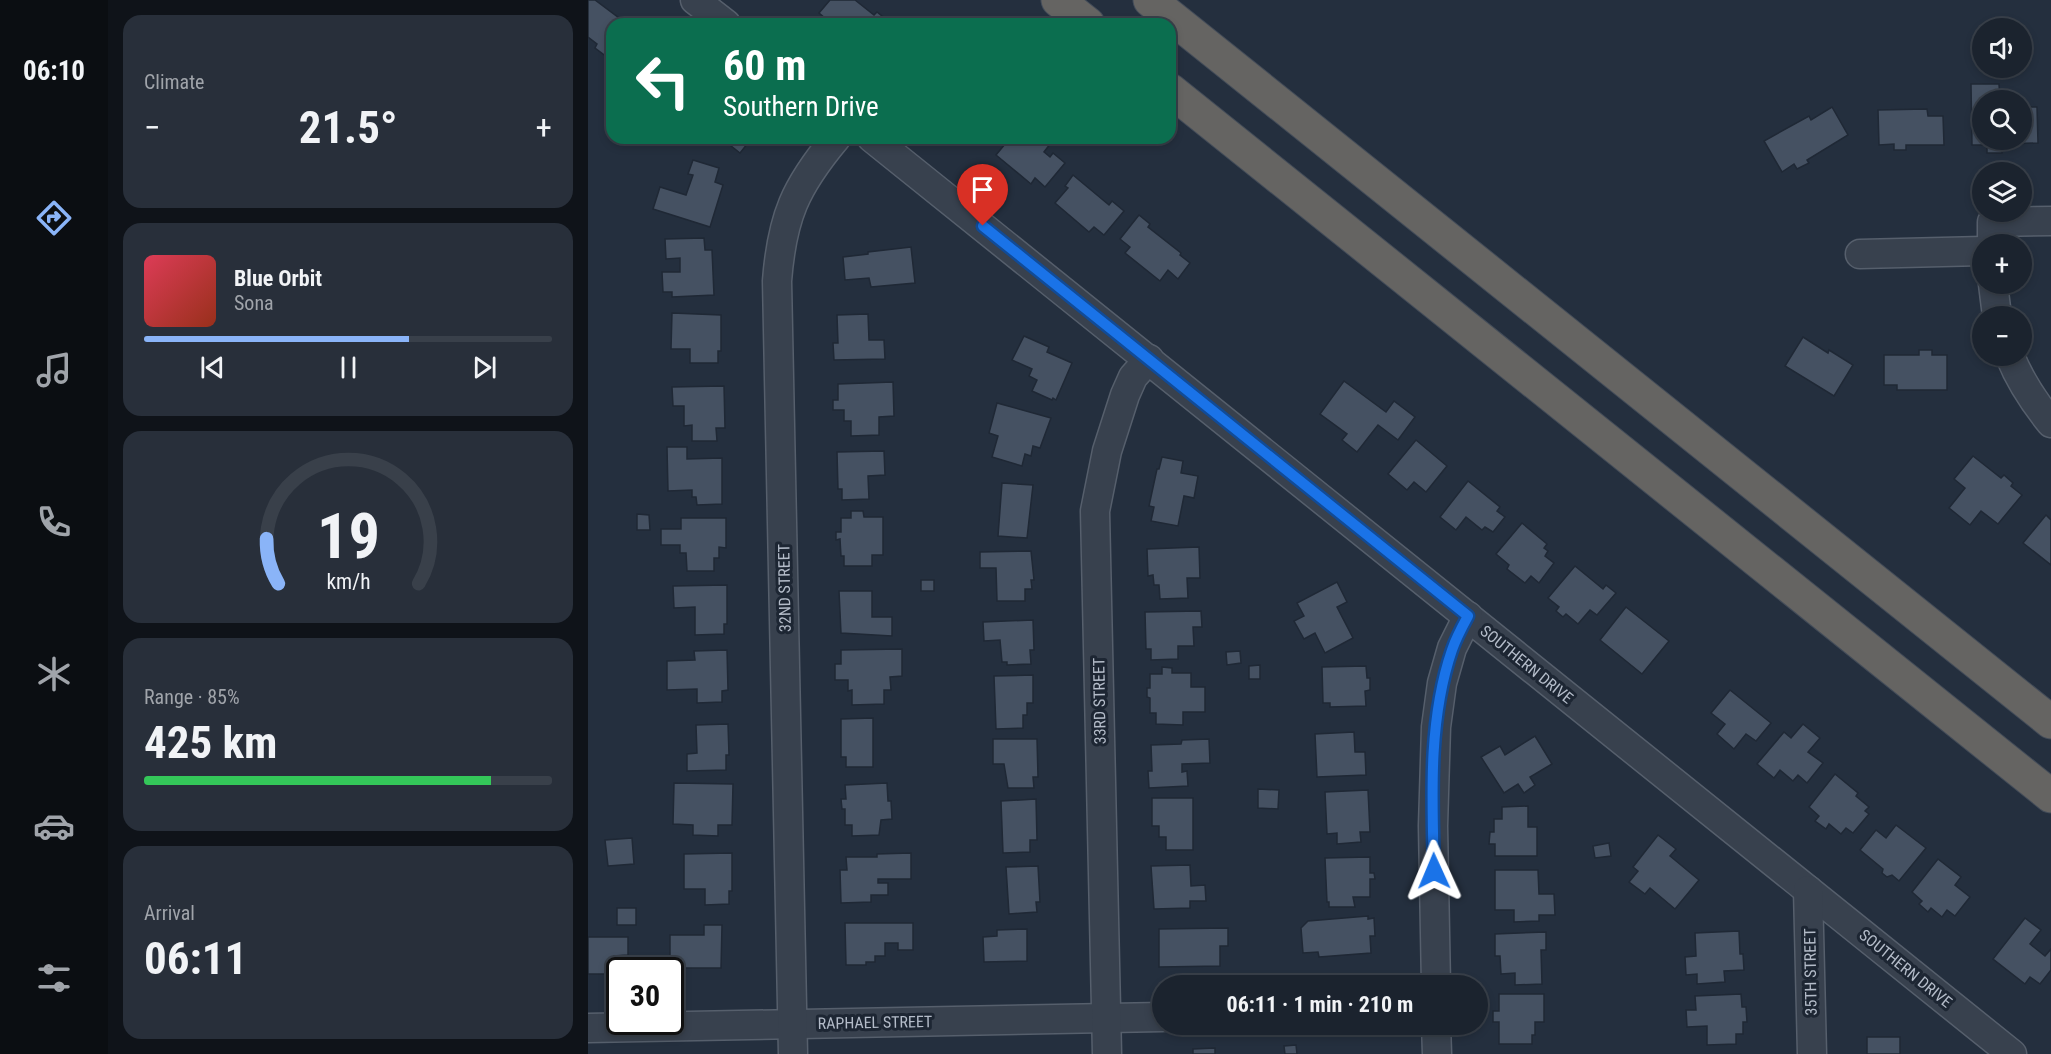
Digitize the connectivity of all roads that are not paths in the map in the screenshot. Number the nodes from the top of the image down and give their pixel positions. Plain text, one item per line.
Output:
1 (695, 0) edge
2 (1058, 0) edge
3 (1150, 0) edge
4 (718, 18) edge
5 (1080, 18) edge
6 (1172, 18) edge
7 (1176, 21) edge
8 (1176, 95) edge
9 (831, 144) edge
10 (880, 144) edge
11 (2051, 221) edge
12 (1992, 234) edge
13 (1972, 251) edge
14 (1860, 254) dead end
15 (1149, 359) junction
16 (2014, 366) edge
17 (2051, 423) edge
18 (1468, 616) junction
19 (2051, 722) edge
20 (2051, 796) edge
21 (1808, 890) junction
22 (1436, 975) edge
23 (1152, 1017) edge
24 (1106, 1018) junction
25 (793, 1024) junction
26 (588, 1028) edge
27 (1436, 1035) edge
28 (793, 1054) edge
29 (1107, 1054) edge
30 (1437, 1054) edge
31 (1812, 1054) edge
32 (2012, 1054) edge

1 - 4 street
2 - 5 highway
3 - 6 highway
7 - 19 highway
8 - 20 highway
9 - 25 street, 32ND STREET
10 - 15 street, SOUTHERN DRIVE
11 - 12 street
13 - 14 street
15 - 18 street, SOUTHERN DRIVE
15 - 24 street, 33RD STREET
16 - 17 street
18 - 21 street, SOUTHERN DRIVE
18 - 22 street
21 - 31 street, 35TH STREET
21 - 32 street, SOUTHERN DRIVE
23 - 24 street, RAPHAEL STREET
24 - 25 street, RAPHAEL STREET
24 - 29 street, 33RD STREET
25 - 26 street, RAPHAEL STREET
25 - 28 street, 32ND STREET
27 - 30 street

